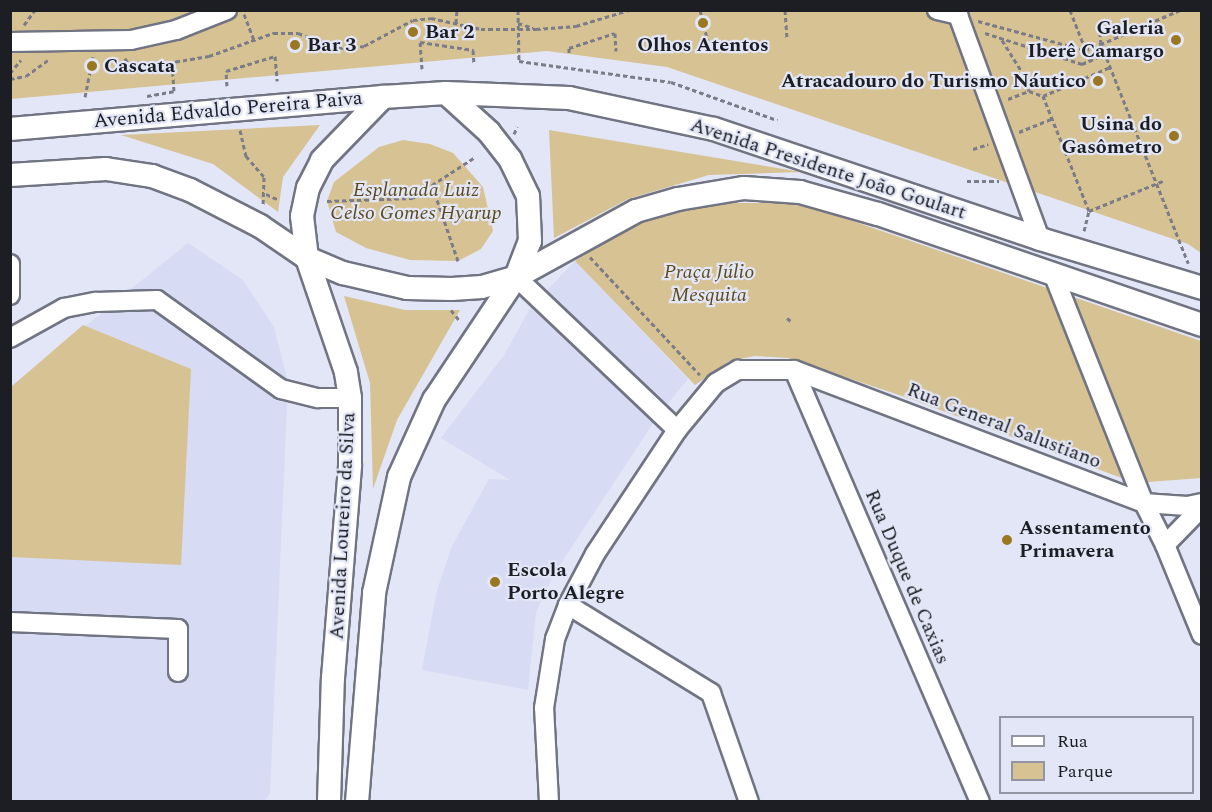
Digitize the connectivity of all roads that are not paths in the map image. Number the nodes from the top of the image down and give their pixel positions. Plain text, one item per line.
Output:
1 (227, 10) edge
2 (937, 10) edge
3 (10, 42) edge
4 (446, 93) junction
5 (383, 96) junction
6 (10, 129) edge
7 (10, 175) edge
8 (1040, 239) junction
9 (307, 258) junction
10 (10, 264) edge
11 (1054, 276) junction
12 (516, 277) junction
13 (1200, 288) edge
14 (10, 295) edge
15 (1202, 325) edge
16 (10, 338) edge
17 (794, 370) junction
18 (350, 398) junction
19 (677, 430) junction
20 (1144, 503) junction
21 (1202, 505) edge
22 (1166, 545) junction
23 (568, 605) junction
24 (10, 622) edge
25 (1202, 636) edge
26 (178, 672) dead end
27 (329, 801) edge
28 (357, 801) edge
29 (549, 801) edge
30 (749, 801) edge
31 (980, 801) edge

1 - 3 street
2 - 8 street
4 - 5 main road, Avenida Edvaldo Pereira Paiva
4 - 8 main road, Avenida Presidente João Goulart
4 - 12 main road, Avenida Loureiro da Silva
5 - 6 main road, Avenida Edvaldo Pereira Paiva
5 - 9 main road, Avenida Loureiro da Silva
7 - 9 main road
8 - 13 main road, Avenida Presidente João Goulart
9 - 12 main road, Avenida Presidente João Goulart
9 - 18 main road, Avenida Loureiro da Silva
10 - 14 street
11 - 12 main road, Avenida Presidente João Goulart
11 - 15 main road, Avenida Presidente João Goulart
11 - 20 street
12 - 19 street
12 - 28 main road, Avenida Loureiro da Silva
16 - 18 street
17 - 19 street
17 - 20 street, Rua General Salustiano
17 - 31 street, Rua Duque de Caxias
18 - 27 main road, Avenida Loureiro da Silva
19 - 23 street
20 - 21 street, Rua General Salustiano
20 - 22 street
21 - 22 street
22 - 25 street
23 - 29 street
23 - 30 street
24 - 26 street

